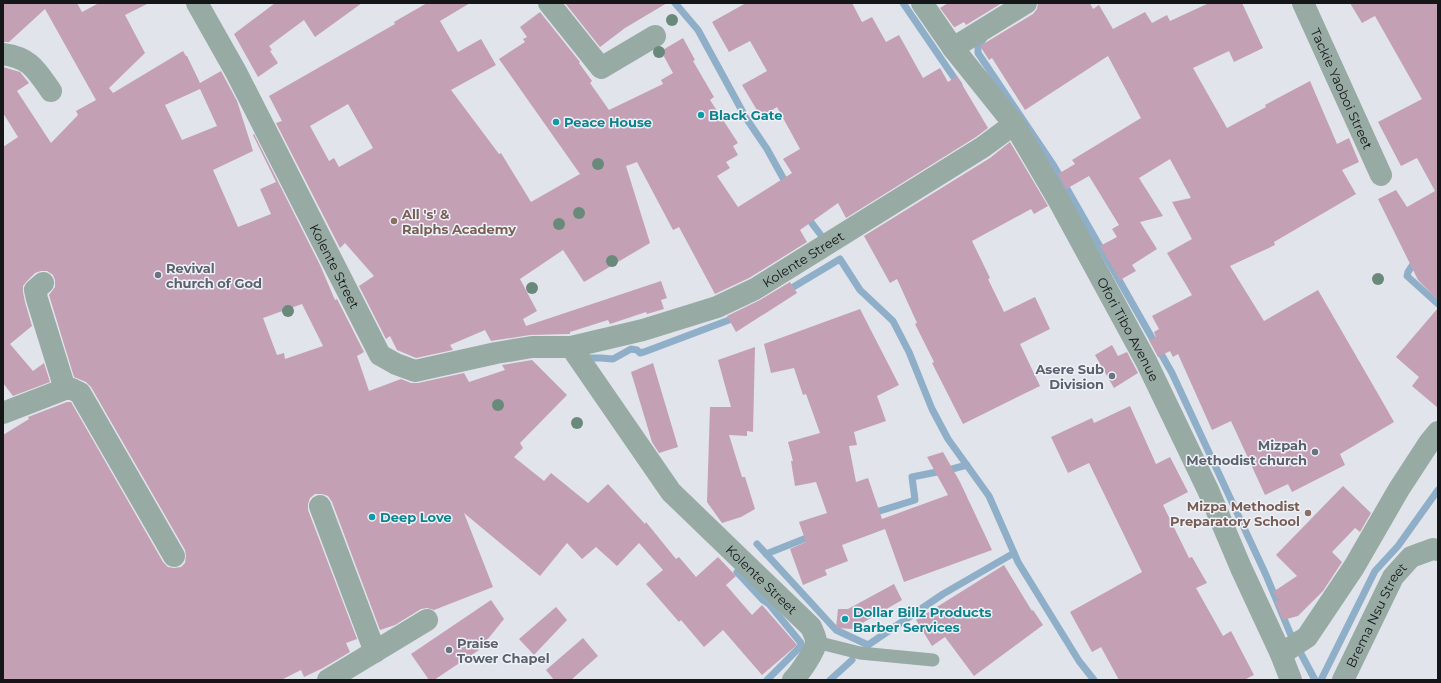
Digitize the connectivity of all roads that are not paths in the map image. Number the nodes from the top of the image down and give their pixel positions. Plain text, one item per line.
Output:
1 (197, 3) edge
2 (549, 3) edge
3 (922, 3) edge
4 (1026, 3) edge
5 (1303, 3) edge
6 (655, 36) dead end
7 (953, 48) junction
8 (3, 54) edge
9 (51, 91) dead end
10 (1014, 124) junction
11 (1381, 175) dead end
12 (43, 283) dead end
13 (571, 347) junction
14 (66, 390) junction
15 (3, 413) edge
16 (1438, 432) edge
17 (320, 506) dead end
18 (1438, 550) edge
19 (174, 556) dead end
20 (428, 620) dead end
21 (816, 642) junction
22 (375, 652) junction
23 (1281, 654) junction
24 (933, 660) dead end
25 (328, 680) edge
26 (793, 680) edge
27 (1291, 680) edge
28 (1343, 680) edge

1 - 13 street, Kolente Street
2 - 6 street
3 - 7 street, Ofori Tibo Avenue
4 - 7 street
5 - 11 street, Tackie Yaoboi Street
7 - 10 street, Ofori Tibo Avenue
8 - 9 street
10 - 13 street, Kolente Street
10 - 23 street, Ofori Tibo Avenue
12 - 14 street
13 - 21 street, Kolente Street
14 - 15 street
14 - 19 street
16 - 23 street
17 - 22 street
18 - 28 street, Brema Nsu Street
20 - 22 street
21 - 24 lane
21 - 26 street
22 - 25 street
23 - 27 street, Ofori Tibo Avenue

